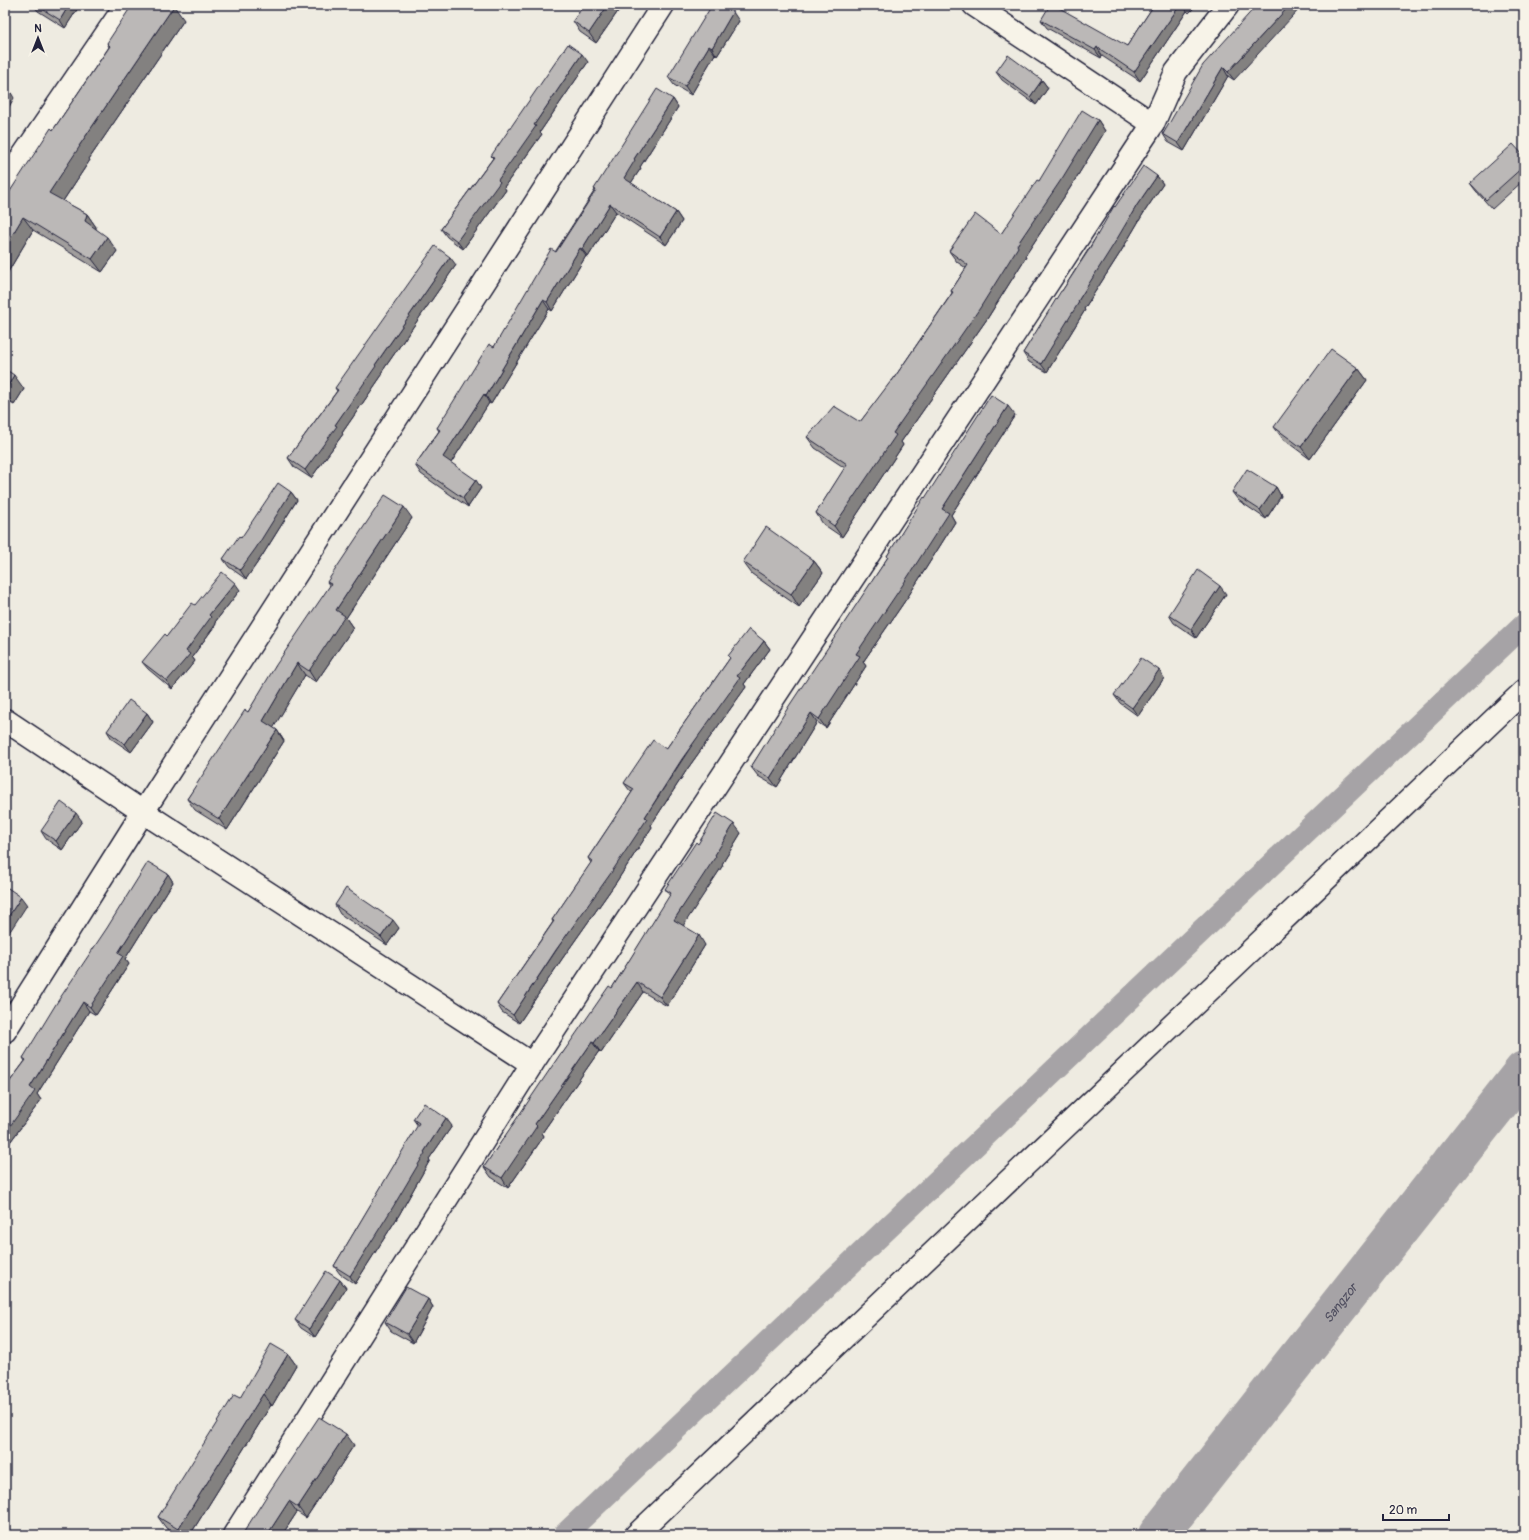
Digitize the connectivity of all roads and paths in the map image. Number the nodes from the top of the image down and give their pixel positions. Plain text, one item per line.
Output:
1 (126, 5) edge
2 (663, 5) edge
3 (974, 5) edge
4 (1228, 5) edge
5 (1153, 124) junction
6 (5, 182) edge
7 (1524, 691) edge
8 (5, 720) edge
9 (143, 812) junction
10 (5, 1031) edge
11 (532, 1064) junction
12 (234, 1535) edge
13 (636, 1535) edge

1 - 6 street
2 - 9 street
3 - 5 street
4 - 5 street
5 - 11 street
7 - 13 street
8 - 9 street
9 - 10 street
9 - 11 street
11 - 12 street

